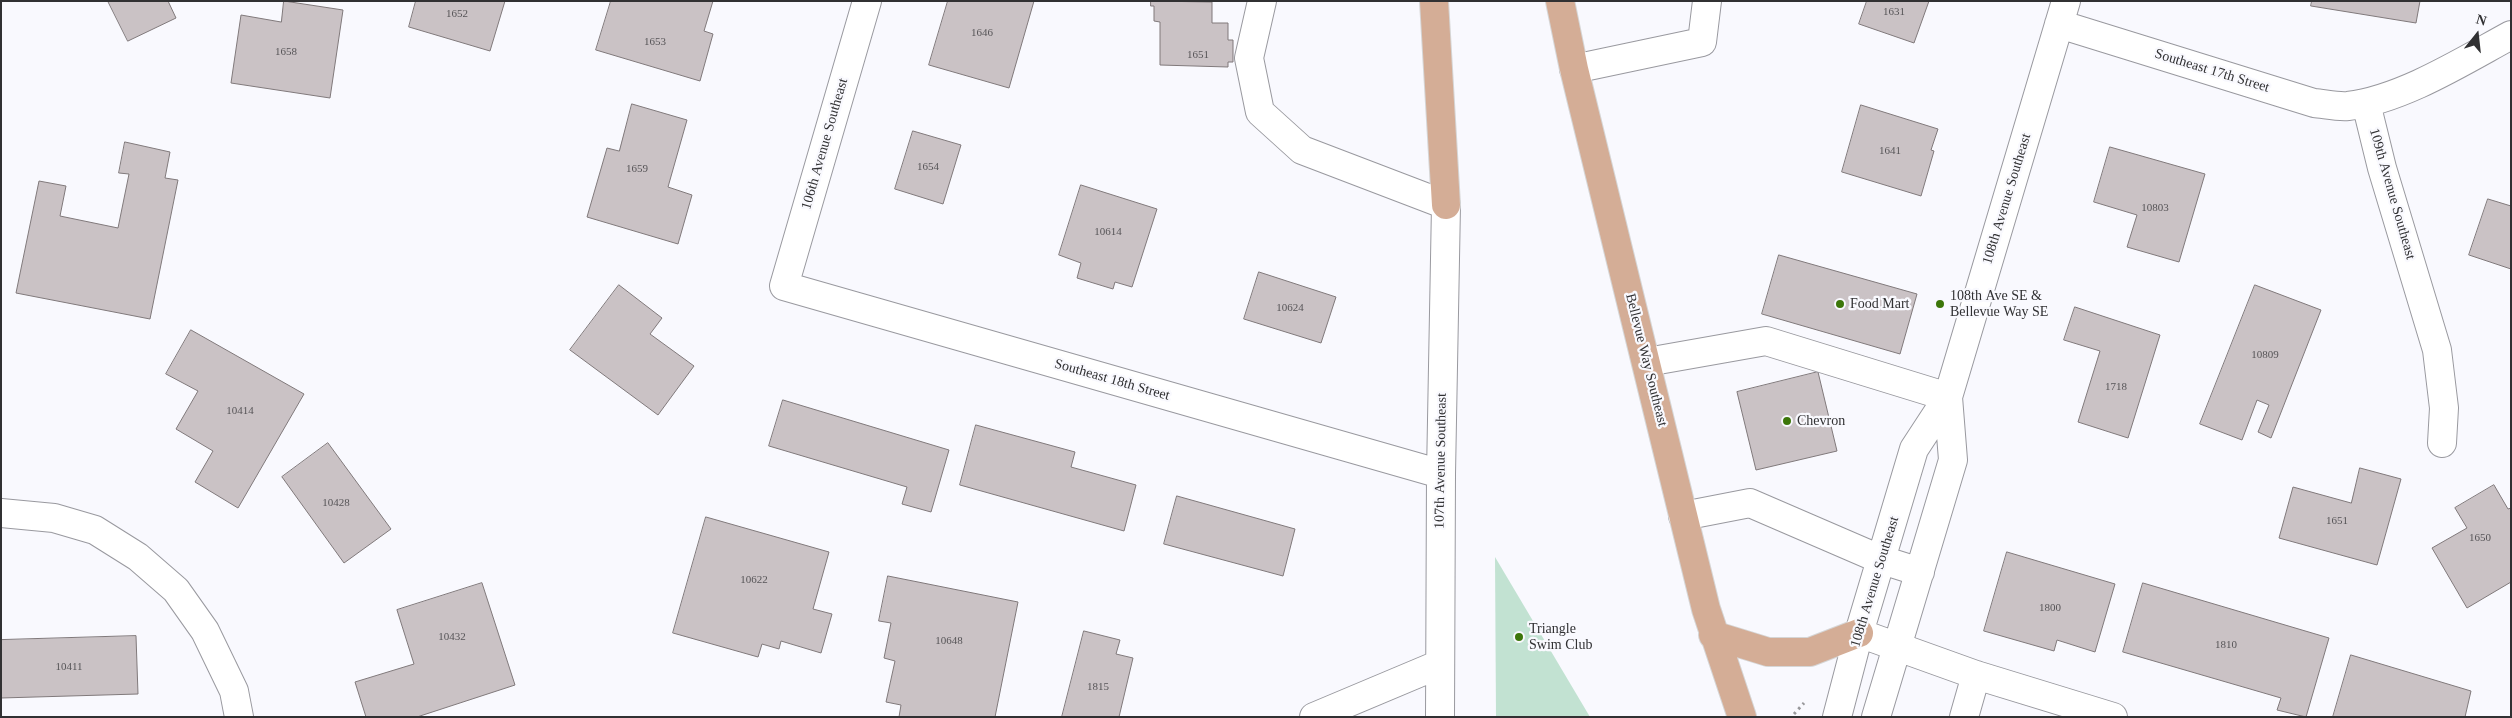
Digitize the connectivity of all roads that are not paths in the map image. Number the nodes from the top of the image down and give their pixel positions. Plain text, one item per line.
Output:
1 (867, 1) edge
2 (1262, 1) edge
3 (1434, 1) edge
4 (1560, 1) edge
5 (1707, 1) edge
6 (2062, 13) edge
7 (2511, 35) edge
8 (1574, 69) junction
9 (2366, 103) junction
10 (1446, 205) junction
11 (784, 286) joint
12 (1647, 362) junction
13 (1948, 397) junction
14 (2442, 443) dead end
15 (1441, 474) junction
16 (1, 513) edge
17 (1683, 516) junction
18 (1882, 560) junction
19 (1920, 572) junction
20 (1858, 633) junction
21 (1713, 635) junction
22 (1898, 646) junction
23 (1440, 664) junction
24 (1976, 674) junction
25 (239, 717) edge
26 (1314, 717) edge
27 (1440, 717) edge
28 (1742, 717) edge
29 (1837, 717) edge
30 (1876, 717) edge
31 (1964, 717) edge
32 (2114, 717) edge

1 - 11 street, 106th Avenue Southeast
2 - 10 street
3 - 10 main road
4 - 8 main road, Bellevue Way Southeast
5 - 8 street
6 - 9 street, Southeast 17th Street
6 - 13 street, 108th Avenue Southeast
7 - 9 street
8 - 12 main road, Bellevue Way Southeast
9 - 14 street, 109th Avenue Southeast
10 - 15 street, 107th Avenue Southeast
11 - 15 street, Southeast 18th Street
12 - 13 street
12 - 17 main road, Bellevue Way Southeast
13 - 18 street, 108th Avenue Southeast
13 - 19 street, 108th Avenue Southeast
15 - 23 street, 107th Avenue Southeast
16 - 25 street
17 - 18 street
17 - 21 main road, Bellevue Way Southeast
18 - 19 street
18 - 20 street, 108th Avenue Southeast
19 - 22 street, 108th Avenue Southeast
20 - 21 main road
20 - 22 street
20 - 29 street, 108th Avenue Southeast
21 - 28 main road, Bellevue Way Southeast
22 - 24 street
22 - 30 street, 108th Avenue Southeast
23 - 26 street
23 - 27 street, 107th Avenue Southeast
24 - 31 street
24 - 32 street

